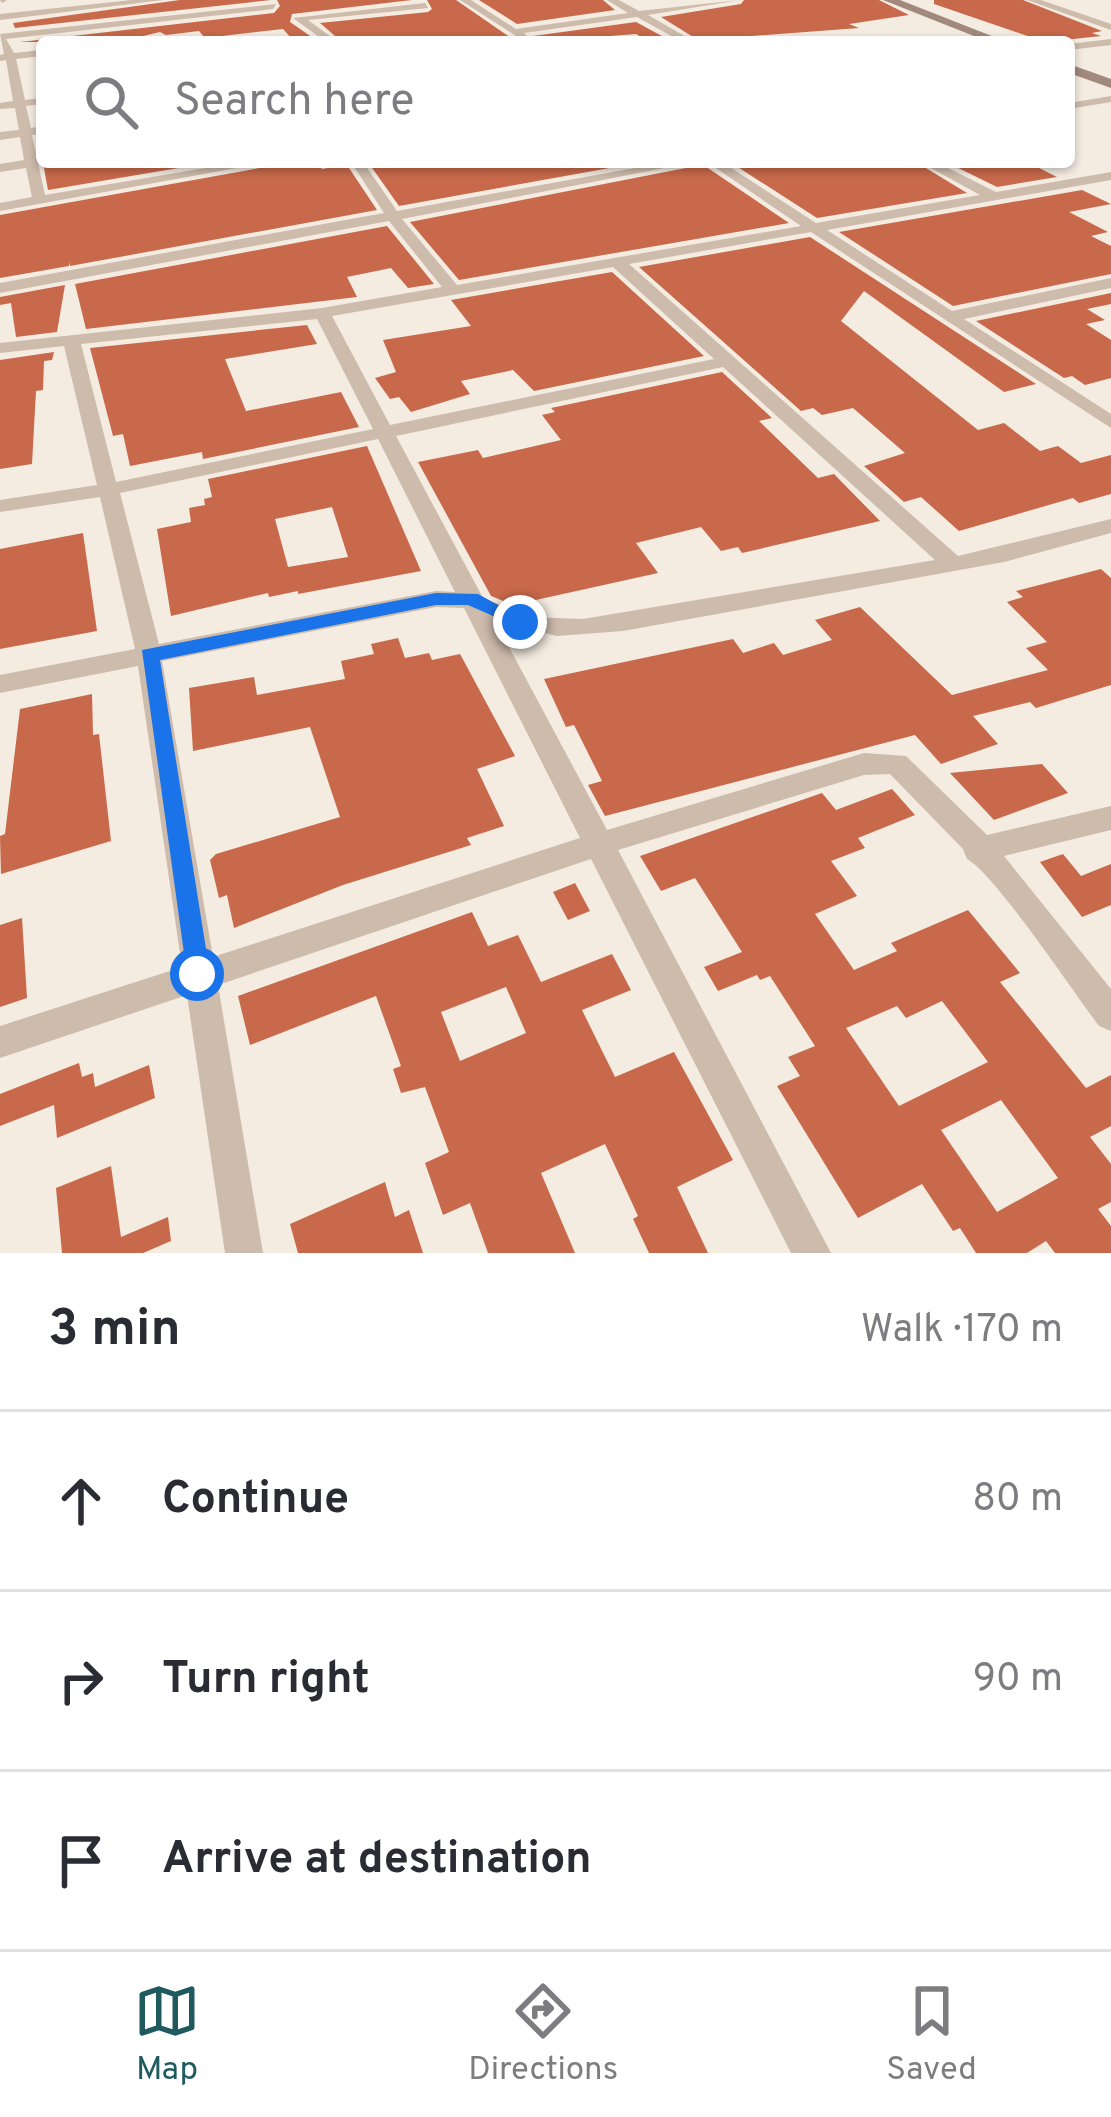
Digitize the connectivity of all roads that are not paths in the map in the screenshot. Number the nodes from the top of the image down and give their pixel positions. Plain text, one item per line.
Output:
1 (158, 0) edge
2 (465, 0) edge
3 (612, 0) edge
4 (735, 0) edge
5 (892, 0) edge
6 (1032, 0) edge
7 (271, 3) edge
8 (425, 6) dead end
9 (641, 14) junction
10 (0, 17) edge
11 (298, 18) junction
12 (146, 21) junction
13 (1111, 27) edge
14 (513, 32) junction
15 (160, 36) edge
16 (324, 36) edge
17 (521, 36) edge
18 (680, 36) edge
19 (985, 36) edge
20 (0, 38) edge
21 (1111, 42) edge
22 (1075, 46) edge
23 (36, 53) edge
24 (5, 57) edge
25 (1075, 70) edge
26 (1111, 84) edge
27 (10, 96) edge
28 (1111, 99) edge
29 (1075, 105) edge
30 (0, 106) edge
31 (36, 131) edge
32 (23, 133) junction
33 (0, 136) edge
34 (30, 163) junction
35 (0, 168) edge
36 (228, 168) edge
37 (361, 168) edge
38 (654, 168) edge
39 (721, 168) edge
40 (938, 168) edge
41 (1111, 176) edge
42 (996, 197) junction
43 (38, 200) junction
44 (0, 207) edge
45 (390, 214) junction
46 (815, 229) junction
47 (619, 264) junction
48 (1111, 283) edge
49 (0, 288) edge
50 (455, 292) junction
51 (322, 313) junction
52 (948, 316) junction
53 (71, 339) junction
54 (0, 348) edge
55 (728, 361) junction
56 (1111, 422) edge
57 (384, 431) junction
58 (106, 490) junction
59 (0, 506) edge
60 (1111, 526) edge
61 (952, 563) junction
62 (471, 598) junction
63 (149, 655) junction
64 (0, 684) edge
65 (1111, 818) edge
66 (599, 844) junction
67 (977, 850) junction
68 (197, 974) junction
69 (1111, 1015) edge
70 (0, 1042) edge
71 (244, 1253) edge
72 (812, 1253) edge

1 - 10 street
2 - 14 street
3 - 9 street
4 - 9 street
5 - 19 street
6 - 13 street
7 - 11 street
7 - 12 street
8 - 11 street
9 - 14 street
9 - 18 street
11 - 16 street
12 - 15 street
12 - 20 street
14 - 17 street
20 - 24 street
21 - 22 street
23 - 24 street
24 - 27 street
25 - 26 street
27 - 30 street
27 - 32 street
28 - 29 street
31 - 32 street
32 - 33 street
32 - 34 street
34 - 35 street
34 - 43 street
36 - 43 street
37 - 45 street
38 - 45 street
39 - 46 street
40 - 42 street
41 - 42 street
42 - 46 street
43 - 44 street
45 - 49 street
45 - 50 street
46 - 47 street
46 - 52 street
47 - 50 street
47 - 55 street
48 - 52 street
50 - 51 street
51 - 53 street
51 - 57 street
52 - 56 street
53 - 54 street
53 - 58 street
55 - 57 street
55 - 61 street
57 - 58 street
57 - 62 street
58 - 59 street
58 - 63 street
60 - 61 street
61 - 62 street
62 - 63 street
62 - 66 street
63 - 64 street
63 - 68 street
65 - 67 street
66 - 67 street
66 - 68 street
66 - 72 street
67 - 69 street
68 - 70 street
68 - 71 street

